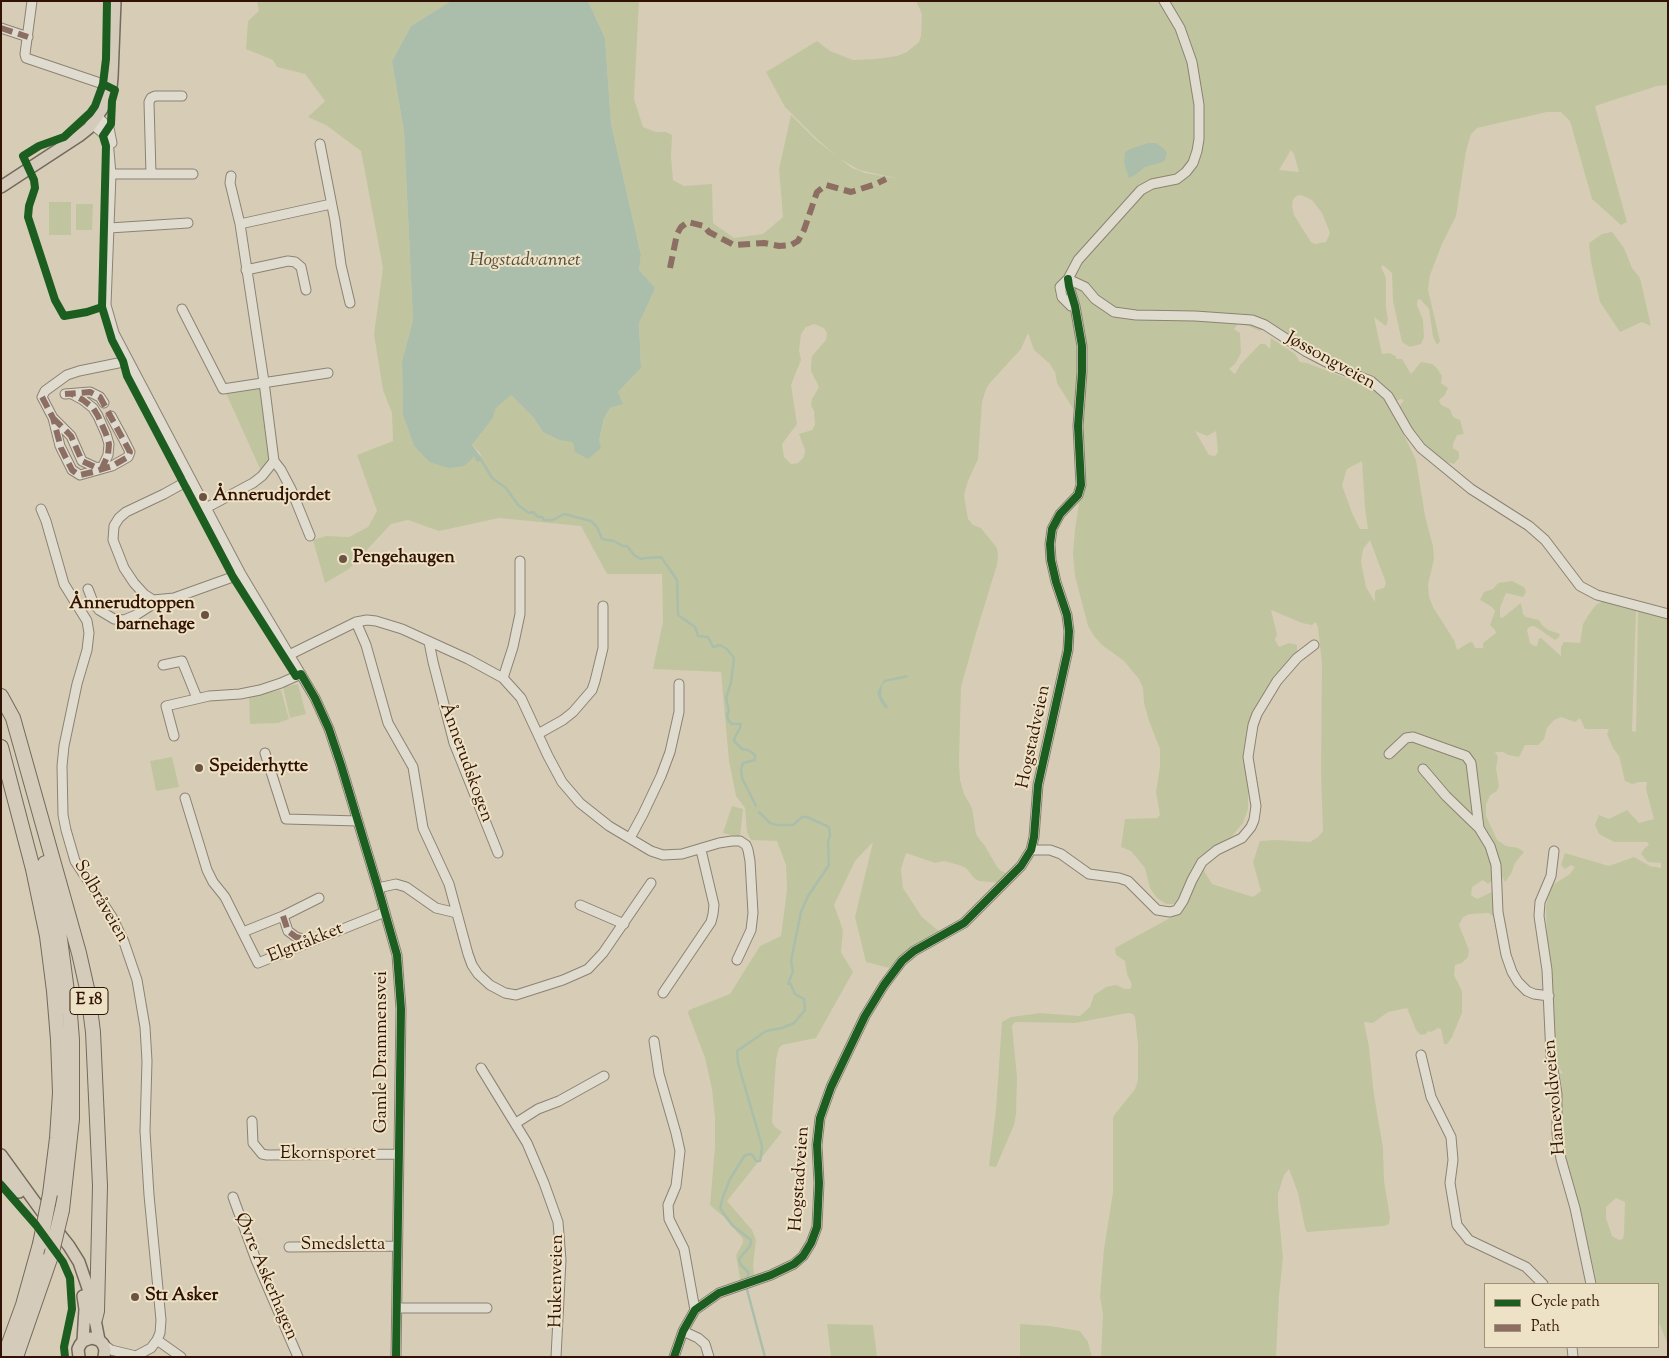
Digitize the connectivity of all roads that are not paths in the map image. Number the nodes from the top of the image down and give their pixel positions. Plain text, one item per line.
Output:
1 (32, 1) edge
2 (115, 1) edge
3 (1164, 1) edge
4 (1, 28) edge
5 (28, 37) junction
6 (103, 84) dead end
7 (182, 96) dead end
8 (94, 120) junction
9 (320, 144) dead end
10 (111, 174) junction
11 (151, 174) junction
12 (193, 174) dead end
13 (231, 176) dead end
14 (1, 187) edge
15 (331, 204) junction
16 (188, 223) dead end
17 (240, 224) junction
18 (109, 228) junction
19 (246, 270) junction
20 (1068, 278) junction
21 (306, 290) dead end
22 (350, 303) dead end
23 (182, 309) dead end
24 (128, 361) junction
25 (328, 373) dead end
26 (264, 382) junction
27 (53, 418) junction
28 (274, 461) junction
29 (102, 468) junction
30 (191, 479) junction
31 (206, 508) junction
32 (41, 509) dead end
33 (310, 536) dead end
34 (520, 561) dead end
35 (241, 574) junction
36 (88, 589) dead end
37 (154, 600) junction
38 (603, 606) dead end
39 (1668, 614) edge
40 (356, 622) junction
41 (429, 642) junction
42 (1314, 645) dead end
43 (289, 655) junction
44 (163, 665) dead end
45 (301, 674) junction
46 (503, 678) junction
47 (679, 684) dead end
48 (1, 697) edge
49 (197, 698) junction
50 (538, 734) junction
51 (174, 736) dead end
52 (1, 747) edge
53 (265, 753) dead end
54 (1389, 754) dead end
55 (1423, 769) dead end
56 (185, 798) dead end
57 (358, 821) junction
58 (1479, 828) junction
59 (630, 838) junction
60 (700, 850) junction
61 (1031, 850) junction
62 (1554, 852) dead end
63 (498, 853) dead end
64 (651, 884) dead end
65 (378, 888) junction
66 (319, 898) dead end
67 (580, 905) dead end
68 (386, 912) junction
69 (457, 913) junction
70 (283, 916) junction
71 (624, 924) junction
72 (243, 932) junction
73 (305, 944) junction
74 (737, 960) dead end
75 (663, 993) dead end
76 (1549, 996) junction
77 (654, 1041) dead end
78 (1420, 1055) dead end
79 (481, 1068) dead end
80 (604, 1076) dead end
81 (252, 1121) dead end
82 (516, 1123) junction
83 (399, 1154) junction
84 (1, 1155) edge
85 (1, 1170) edge
86 (232, 1197) dead end
87 (397, 1246) junction
88 (289, 1247) dead end
89 (1542, 1283) edge
90 (1591, 1283) edge
91 (397, 1308) junction
92 (487, 1308) dead end
93 (695, 1310) junction
94 (95, 1319) junction
95 (683, 1331) junction
96 (157, 1340) junction
97 (83, 1341) junction
98 (101, 1342) junction
99 (135, 1356) edge
100 (4, 1357) edge
101 (16, 1357) edge
102 (79, 1357) edge
103 (104, 1357) edge
104 (181, 1357) edge
105 (298, 1357) edge
106 (396, 1357) edge
107 (556, 1357) edge
108 (674, 1357) edge
109 (709, 1357) edge

1 - 5 street
2 - 8 main road
3 - 20 street
4 - 5 street
5 - 6 street
7 - 11 street
8 - 10 street, Gamle Drammensvei
8 - 14 main road
9 - 15 street
10 - 11 street
10 - 18 street, Gamle Drammensvei
11 - 12 street
13 - 17 street
15 - 17 street
15 - 22 street
16 - 18 street
17 - 19 street
18 - 24 street, Gamle Drammensvei
19 - 21 street
19 - 26 street
20 - 39 street, Jøssongveien
20 - 61 street, Hogstadveien
23 - 26 street
24 - 27 street
24 - 30 street, Gamle Drammensvei
25 - 26 street
26 - 28 street
27 - 29 street
27 - 29 street
28 - 31 street
28 - 33 street
29 - 29 street
30 - 31 street, Gamle Drammensvei
30 - 37 street
31 - 35 street, Gamle Drammensvei
32 - 96 street, Solbråveien
34 - 46 street
35 - 37 street
35 - 43 street, Gamle Drammensvei
36 - 37 street
38 - 50 street
40 - 41 street
40 - 43 street
40 - 69 street
41 - 46 street
41 - 63 street, Ånnerudskogen
42 - 61 street
43 - 45 street, Gamle Drammensvei
44 - 49 street
45 - 49 street
45 - 57 street, Gamle Drammensvei
46 - 50 street
47 - 59 street
48 - 94 highway, E 18
48 - 101 highway, E 18, bridge
49 - 51 street
50 - 59 street
52 - 100 highway, E 18, bridge
53 - 57 street
54 - 58 street
55 - 58 street
56 - 72 street, Elgtråkket
57 - 65 street, Gamle Drammensvei
58 - 76 street
59 - 60 street
60 - 74 street
60 - 75 street
61 - 93 street, Hogstadveien
62 - 76 street, Hanevoldveien
64 - 71 street
65 - 68 street, Gamle Drammensvei
65 - 69 street
66 - 70 street, Elgtråkket
67 - 71 street
68 - 73 street, Elgtråkket
68 - 83 street, Gamle Drammensvei
69 - 71 street
70 - 72 street, Elgtråkket
70 - 73 street
72 - 73 street, Elgtråkket
76 - 90 street, Hanevoldveien
77 - 93 street
78 - 89 street
79 - 82 street, Hukenveien
80 - 82 street
81 - 83 street, Ekornsporet
82 - 107 street, Hukenveien
83 - 87 street, Gamle Drammensvei
84 - 94 main road
85 - 97 main road
86 - 105 street, Øvre Askerhagen
87 - 88 street, Smedsletta
87 - 91 street, Gamle Drammensvei
91 - 92 street
91 - 106 street, Gamle Drammensvei
93 - 95 street, Hogstadveien
94 - 98 main road
95 - 108 street, Hogstadveien
95 - 109 street
96 - 99 street
96 - 104 street
97 - 98 main road
97 - 102 main road
98 - 99 street
98 - 103 main road

